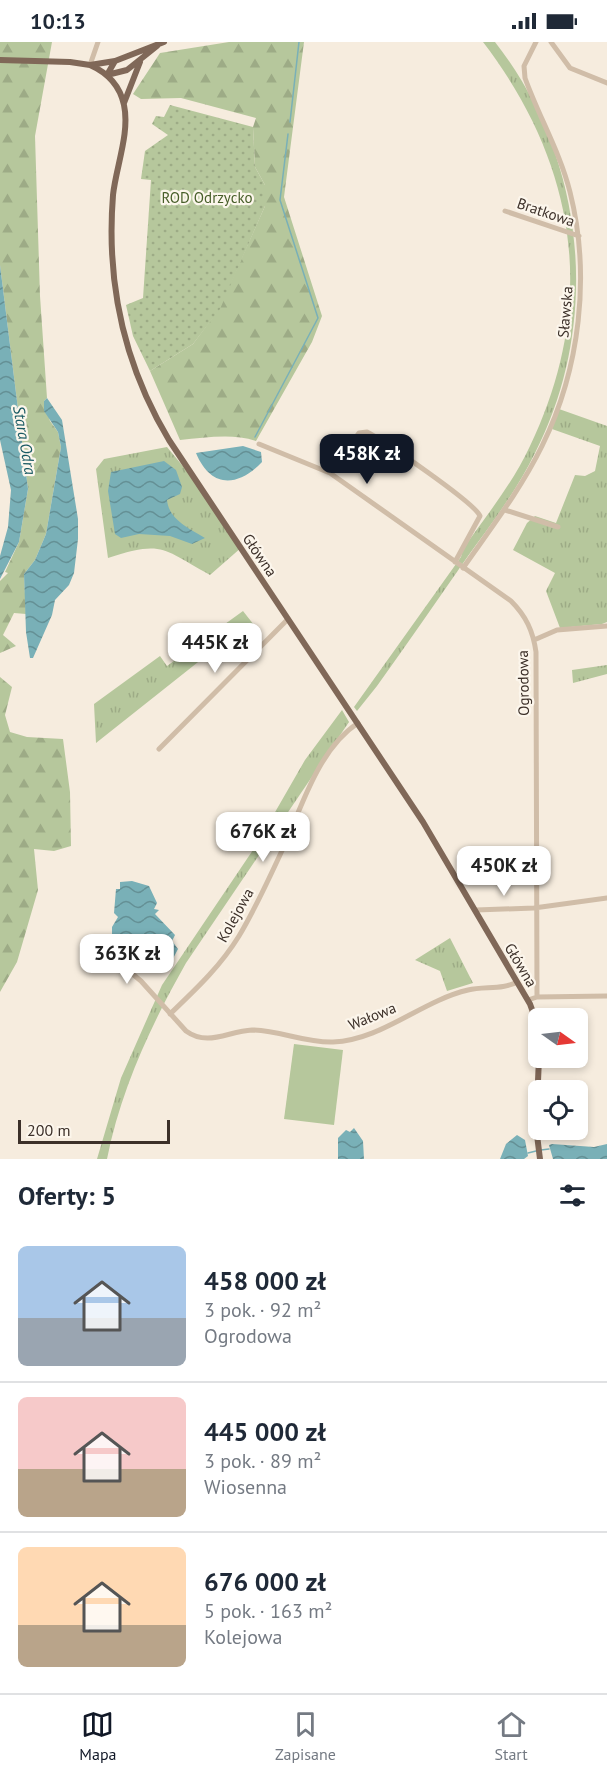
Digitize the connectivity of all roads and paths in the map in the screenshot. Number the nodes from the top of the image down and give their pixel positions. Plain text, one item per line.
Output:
1 (98, 42) edge
2 (164, 42) edge
3 (536, 42) edge
4 (551, 42) edge
5 (157, 45) junction
6 (0, 60) edge
7 (115, 61) junction
8 (141, 61) junction
9 (90, 65) junction
10 (107, 75) junction
11 (607, 83) edge
12 (124, 103) junction
13 (505, 211) dead end
14 (579, 236) junction
15 (259, 444) dead end
16 (330, 473) junction
17 (505, 510) junction
18 (558, 527) dead end
19 (455, 562) junction
20 (463, 568) junction
21 (288, 619) junction
22 (607, 626) edge
23 (534, 640) junction
24 (358, 723) junction
25 (159, 749) dead end
26 (607, 898) edge
27 (537, 907) junction
28 (476, 910) junction
29 (104, 944) dead end
30 (517, 982) junction
31 (607, 996) edge
32 (537, 997) junction
33 (528, 1000) junction
34 (531, 1008) edge
35 (170, 1014) junction
36 (538, 1068) edge
37 (539, 1153) edge

1 - 9 street
2 - 5 main road
3 - 14 street, Sławska
4 - 11 street
5 - 7 main road
5 - 8 main road
6 - 9 main road
7 - 9 main road
7 - 10 main road
8 - 10 main road
8 - 12 main road
9 - 10 main road
10 - 12 main road
12 - 21 main road, Główna
13 - 14 street, Bratkowa
14 - 17 street, Sławska
15 - 16 street, Ogrodowa
16 - 19 street, Ogrodowa
16 - 19 street
17 - 18 street
17 - 20 street, Sławska
19 - 20 street, Ogrodowa
20 - 23 street, Ogrodowa
21 - 24 main road, Główna
21 - 25 street
22 - 23 street
23 - 27 street, Ogrodowa
24 - 28 main road, Główna
24 - 35 street, Kolejowa
26 - 27 street
27 - 28 street
27 - 32 street, Ogrodowa
28 - 30 main road, Główna
29 - 35 street, Wałowa
30 - 33 main road, Główna
30 - 35 street, Wałowa
31 - 32 street
32 - 33 street
33 - 34 main road, Główna
36 - 37 main road

